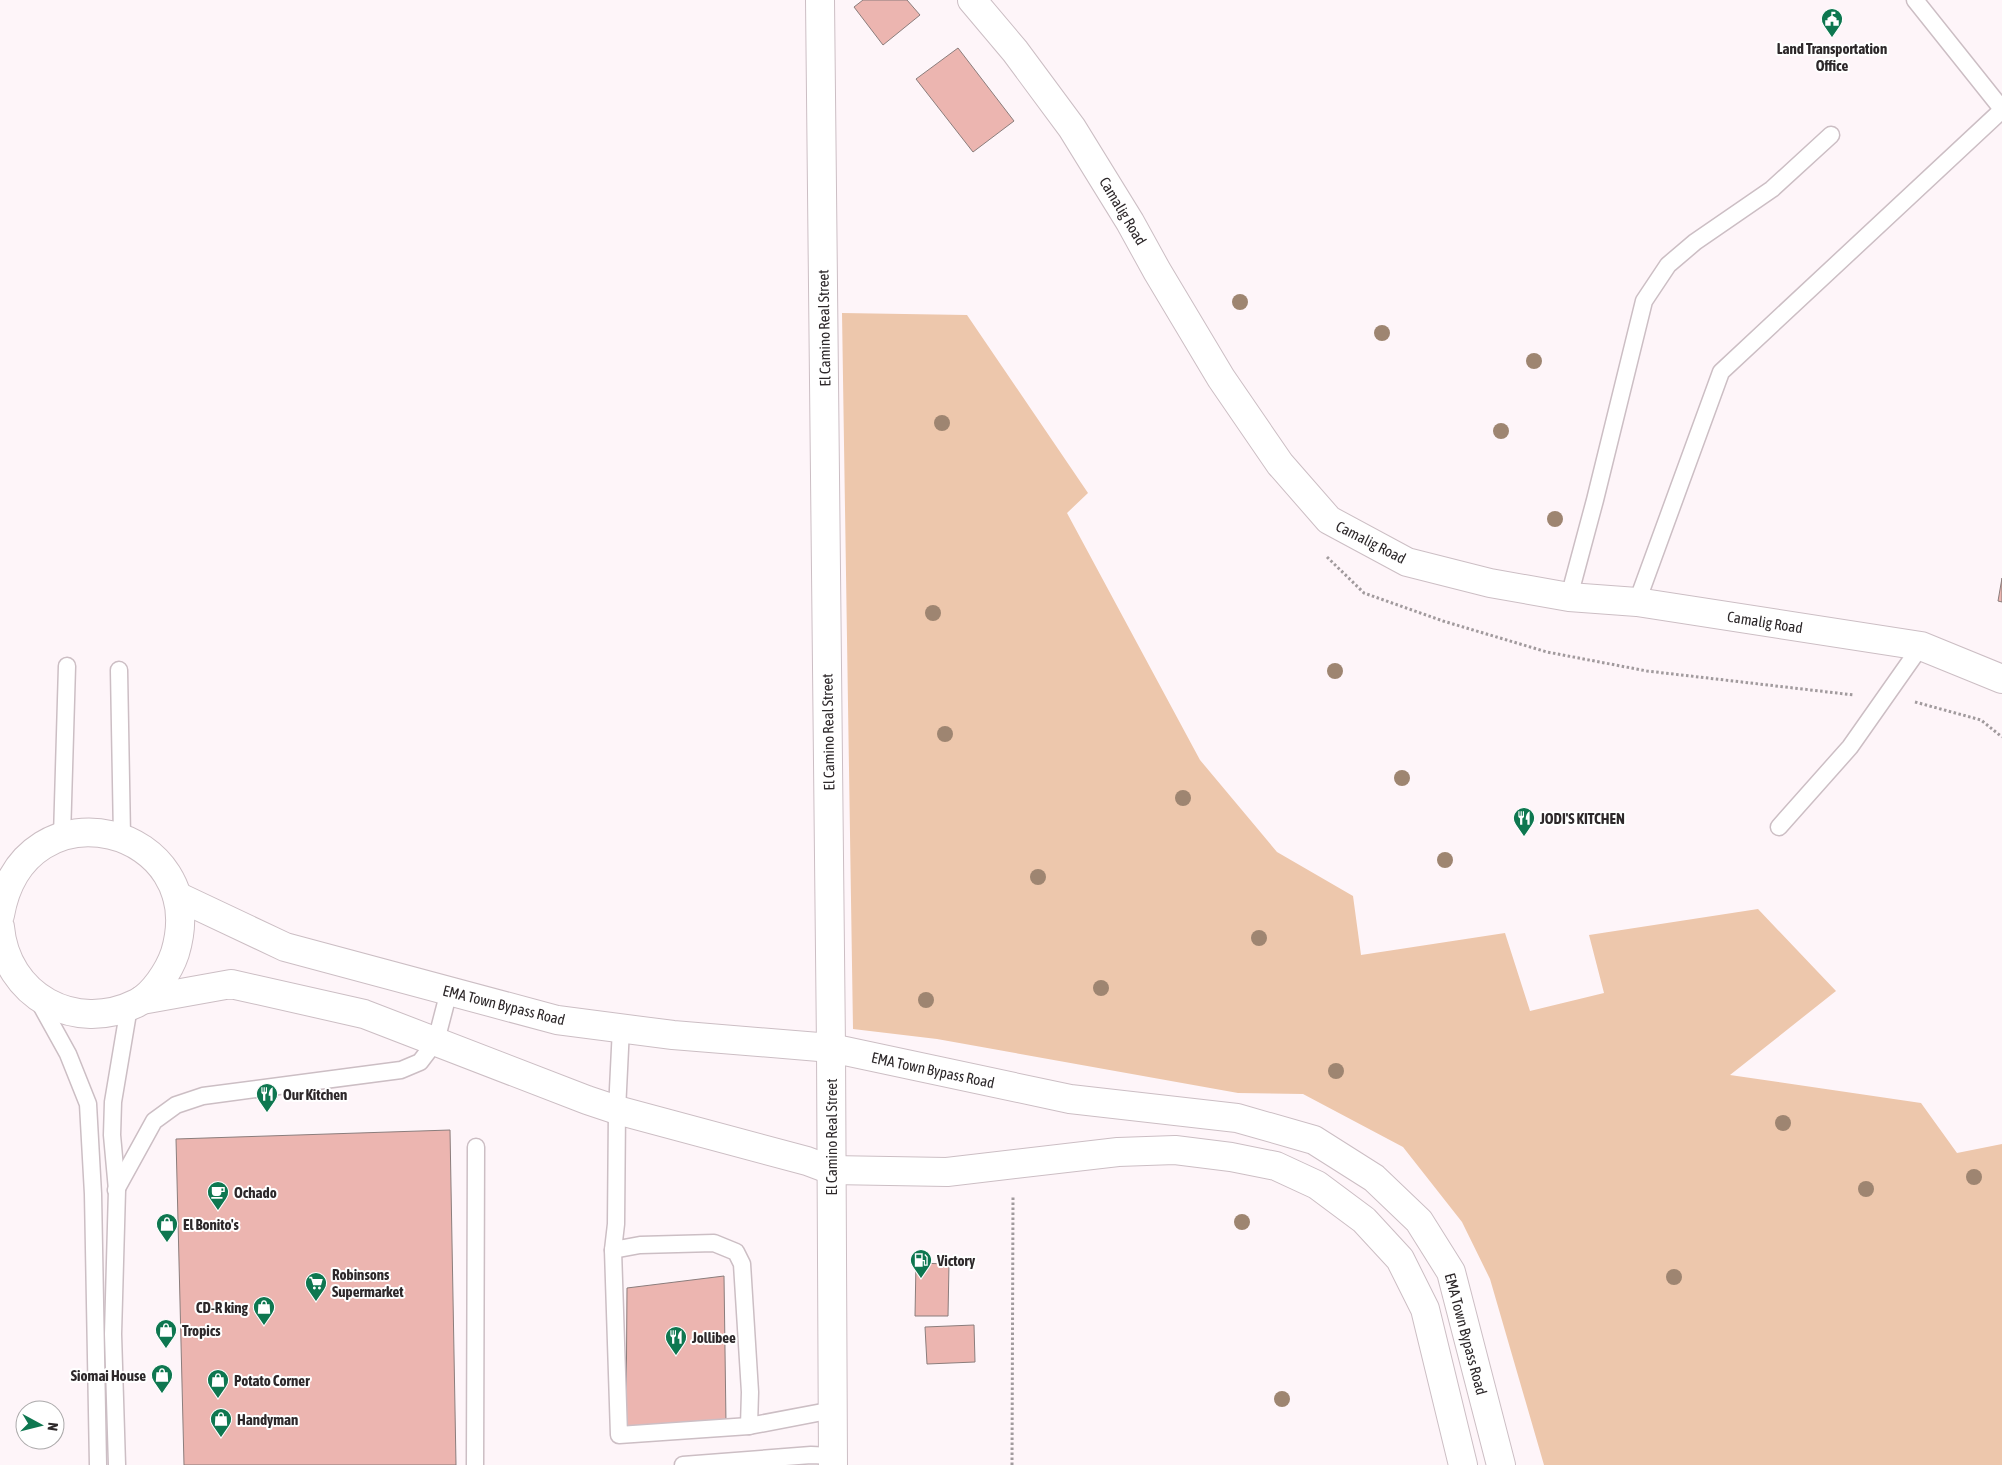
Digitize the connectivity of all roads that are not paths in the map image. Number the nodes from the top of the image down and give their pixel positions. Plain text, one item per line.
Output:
1 (820, 0) edge
2 (972, 0) edge
3 (1915, 0) edge
4 (2002, 109) edge
5 (1831, 135) dead end
6 (1569, 597) junction
7 (1637, 602) junction
8 (1921, 646) junction
9 (67, 666) dead end
10 (119, 670) dead end
11 (2002, 679) edge
12 (1779, 827) dead end
13 (62, 837) junction
14 (122, 837) junction
15 (6, 878) edge
16 (177, 896) junction
17 (0, 915) edge
18 (0, 927) edge
19 (4, 961) edge
20 (449, 991) junction
21 (36, 996) junction
22 (135, 1004) junction
23 (622, 1028) junction
24 (436, 1041) junction
25 (831, 1048) junction
26 (617, 1110) junction
27 (476, 1147) dead end
28 (831, 1170) junction
29 (117, 1190) junction
30 (94, 1194) junction
31 (613, 1250) junction
32 (833, 1410) junction
33 (749, 1426) junction
34 (833, 1460) edge
35 (98, 1465) edge
36 (117, 1465) edge
37 (474, 1465) edge
38 (683, 1465) edge
39 (1462, 1465) edge
40 (1501, 1465) edge

1 - 25 street, El Camino Real Street
2 - 6 street, Camalig Road
3 - 4 lane
4 - 7 lane
5 - 6 lane
6 - 7 street, Camalig Road
7 - 8 street, Camalig Road
8 - 11 street, Camalig Road
8 - 12 lane
9 - 13 lane
10 - 14 lane
13 - 14 street
13 - 15 street
14 - 16 street
15 - 17 street
16 - 20 street, EMA Town Bypass Road
16 - 22 street
18 - 19 street
19 - 21 street
20 - 23 street, EMA Town Bypass Road
20 - 24 lane
21 - 22 street
21 - 30 lane
22 - 24 street
22 - 29 lane
23 - 25 street, EMA Town Bypass Road
23 - 26 lane
24 - 26 street
24 - 29 lane
25 - 28 street, El Camino Real Street
25 - 40 street, EMA Town Bypass Road
26 - 28 street
26 - 31 lane
27 - 37 lane
28 - 32 street, El Camino Real Street
28 - 39 street
29 - 30 lane
29 - 36 lane
30 - 35 lane
31 - 33 lane
31 - 33 lane
32 - 33 lane
32 - 34 street, El Camino Real Street
34 - 38 lane

